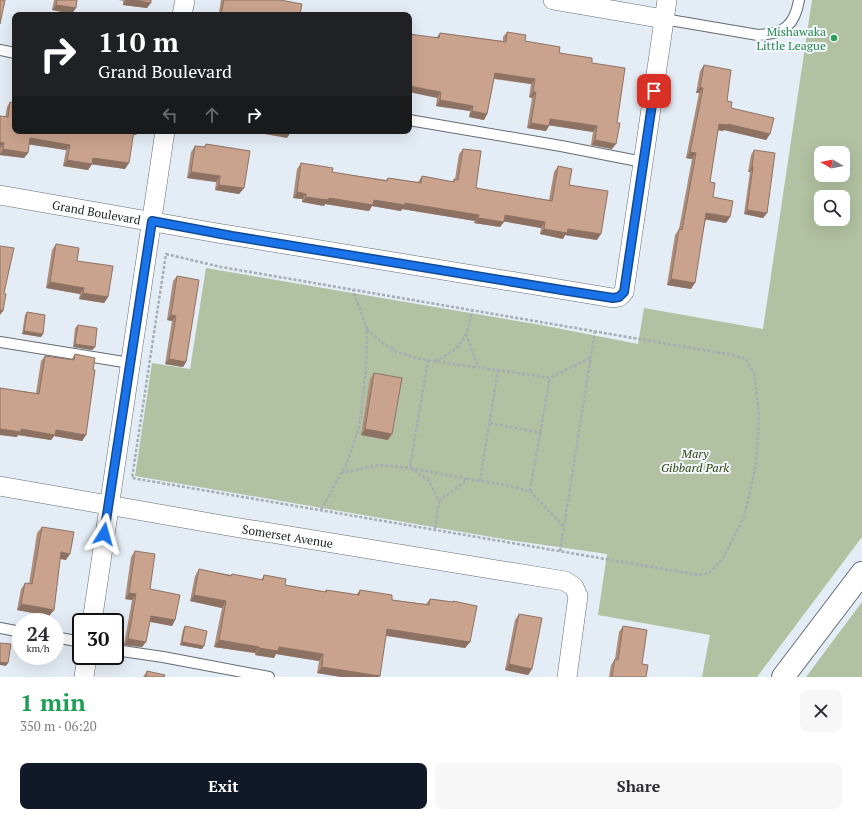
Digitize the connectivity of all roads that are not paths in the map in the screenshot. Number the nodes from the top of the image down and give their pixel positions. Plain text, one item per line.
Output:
1 (185, 0) edge
2 (553, 0) edge
3 (667, 0) edge
4 (799, 0) edge
5 (183, 12) edge
6 (664, 19) junction
7 (0, 50) edge
8 (12, 52) edge
9 (412, 121) edge
10 (165, 134) edge
11 (643, 162) junction
12 (0, 195) edge
13 (152, 221) junction
14 (0, 342) edge
15 (130, 363) junction
16 (0, 486) edge
17 (109, 504) junction
18 (862, 573) edge
19 (93, 613) edge
20 (0, 628) edge
21 (12, 630) edge
22 (124, 651) edge
23 (86, 665) edge
24 (84, 677) edge
25 (269, 677) edge
26 (567, 677) edge
27 (783, 677) edge

1 - 5 street
2 - 6 street
3 - 6 street
4 - 6 lane
6 - 11 street
7 - 8 lane
9 - 11 lane
10 - 13 street
11 - 13 street, Grand Boulevard
12 - 13 street, Grand Boulevard
13 - 15 street
14 - 15 lane
15 - 17 street
16 - 17 street, Somerset Avenue
17 - 19 street
17 - 26 street, Somerset Avenue
18 - 27 street
20 - 21 lane
22 - 25 lane
23 - 24 street

